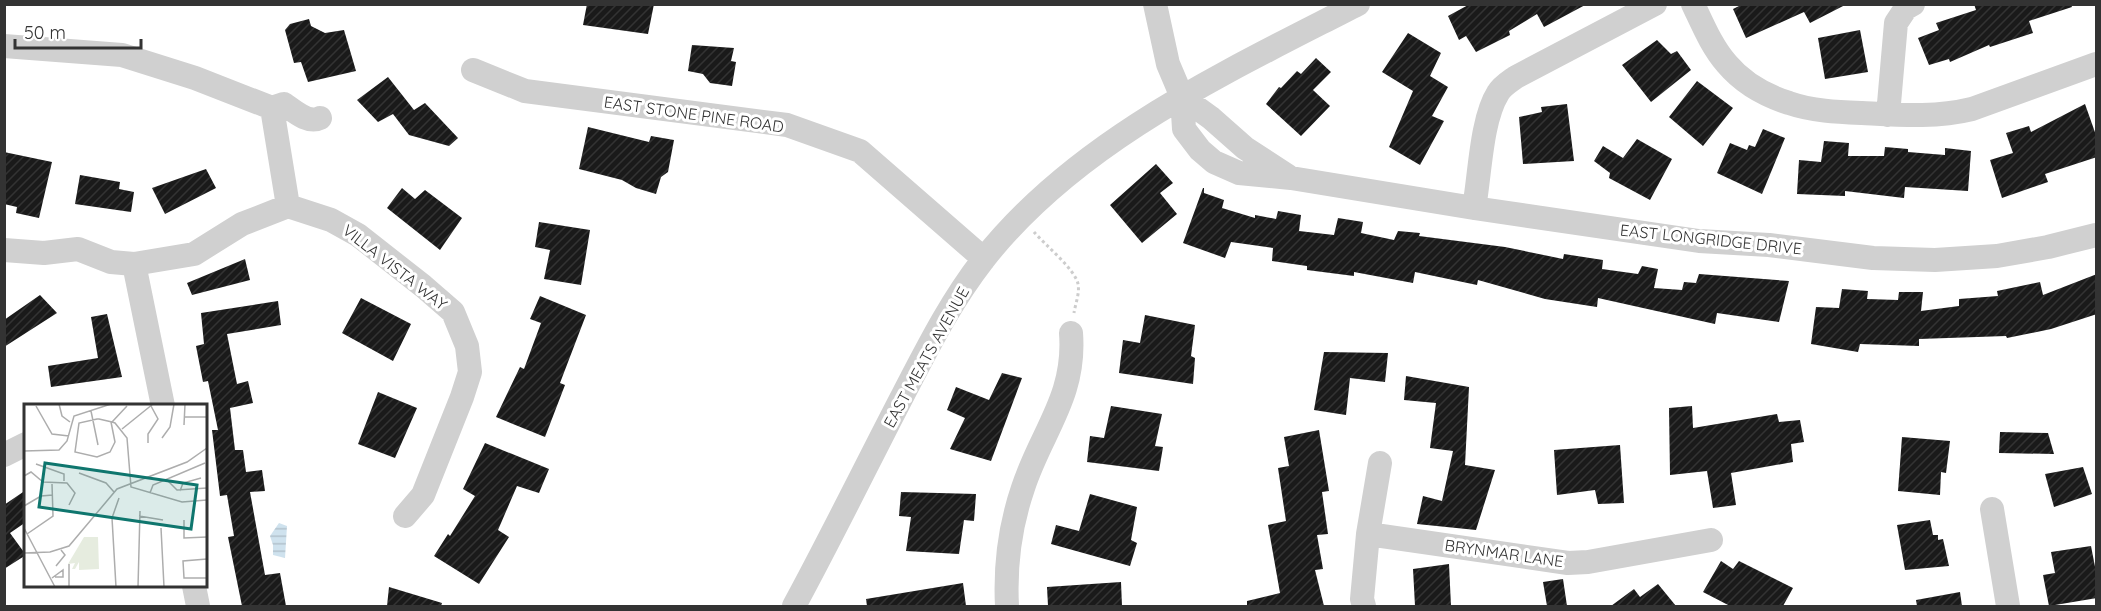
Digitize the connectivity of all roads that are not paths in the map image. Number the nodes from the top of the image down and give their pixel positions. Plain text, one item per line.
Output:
1 (1155, 4) edge
2 (1358, 4) edge
3 (1654, 4) edge
4 (1693, 4) edge
5 (1913, 4) edge
6 (4, 46) edge
7 (2097, 64) edge
8 (473, 70) dead end
9 (1182, 97) junction
10 (278, 106) junction
11 (1888, 115) junction
12 (320, 118) dead end
13 (288, 206) junction
14 (1474, 208) junction
15 (2097, 235) edge
16 (4, 250) edge
17 (984, 259) junction
18 (134, 264) junction
19 (1071, 333) road end
20 (163, 404) edge
21 (24, 445) edge
22 (4, 455) edge
23 (1380, 463) dead end
24 (1992, 509) dead end
25 (405, 516) dead end
26 (1368, 534) junction
27 (1711, 540) dead end
28 (194, 587) edge
29 (198, 606) edge
30 (794, 606) edge
31 (1007, 606) edge
32 (1364, 606) edge
33 (2008, 606) edge

1 - 9 street, EAST LONGRIDGE DRIVE
2 - 9 street, EAST MEATS AVENUE
3 - 14 street
4 - 11 street
5 - 11 street
6 - 10 street
7 - 11 street
8 - 17 street, EAST STONE PINE ROAD
9 - 14 street, EAST LONGRIDGE DRIVE
9 - 17 street, EAST MEATS AVENUE
10 - 12 street
10 - 13 street
13 - 18 street
13 - 25 street, VILLA VISTA WAY
14 - 15 street, EAST LONGRIDGE DRIVE
16 - 18 street
17 - 30 street, EAST MEATS AVENUE
18 - 20 street
19 - 31 street
21 - 22 street
23 - 26 street
24 - 33 street
26 - 27 street, BRYNMAR LANE
26 - 32 street
28 - 29 street

